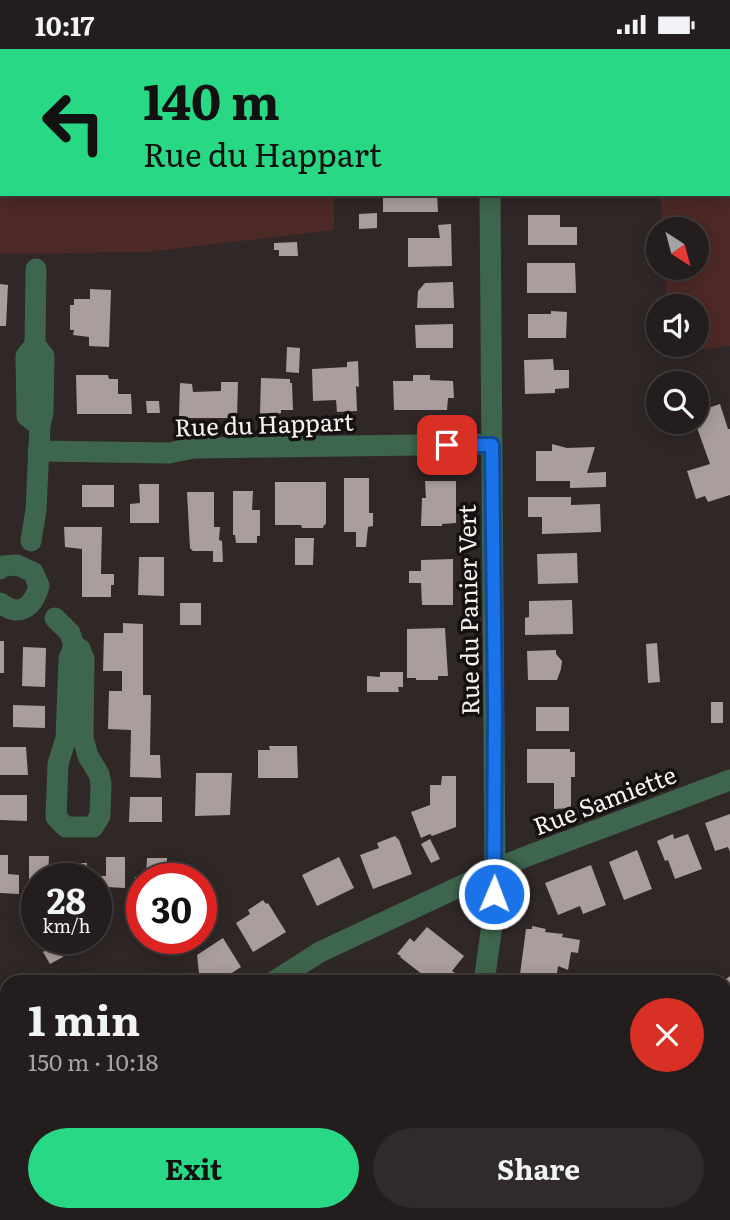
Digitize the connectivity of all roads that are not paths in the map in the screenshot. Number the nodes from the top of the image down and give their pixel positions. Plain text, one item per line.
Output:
1 (490, 196) edge
2 (36, 269) dead end
3 (492, 445) junction
4 (38, 451) junction
5 (31, 541) junction
6 (2, 568) edge
7 (36, 582) junction
8 (7, 606) edge
9 (55, 618) junction
10 (74, 646) junction
11 (730, 780) edge
12 (495, 870) junction
13 (284, 975) edge
14 (486, 975) edge

1 - 3 street, Rue du Panier Vert
2 - 4 street
3 - 4 street, Rue du Happart
3 - 12 street, Rue du Panier Vert
4 - 5 street
5 - 6 street
5 - 7 street
6 - 7 street
7 - 8 street
7 - 9 street
8 - 9 street
9 - 10 street
10 - 10 street
11 - 12 street, Rue Samiette
12 - 13 street, Rue Samiette
12 - 14 street, Rue du Panier Vert

